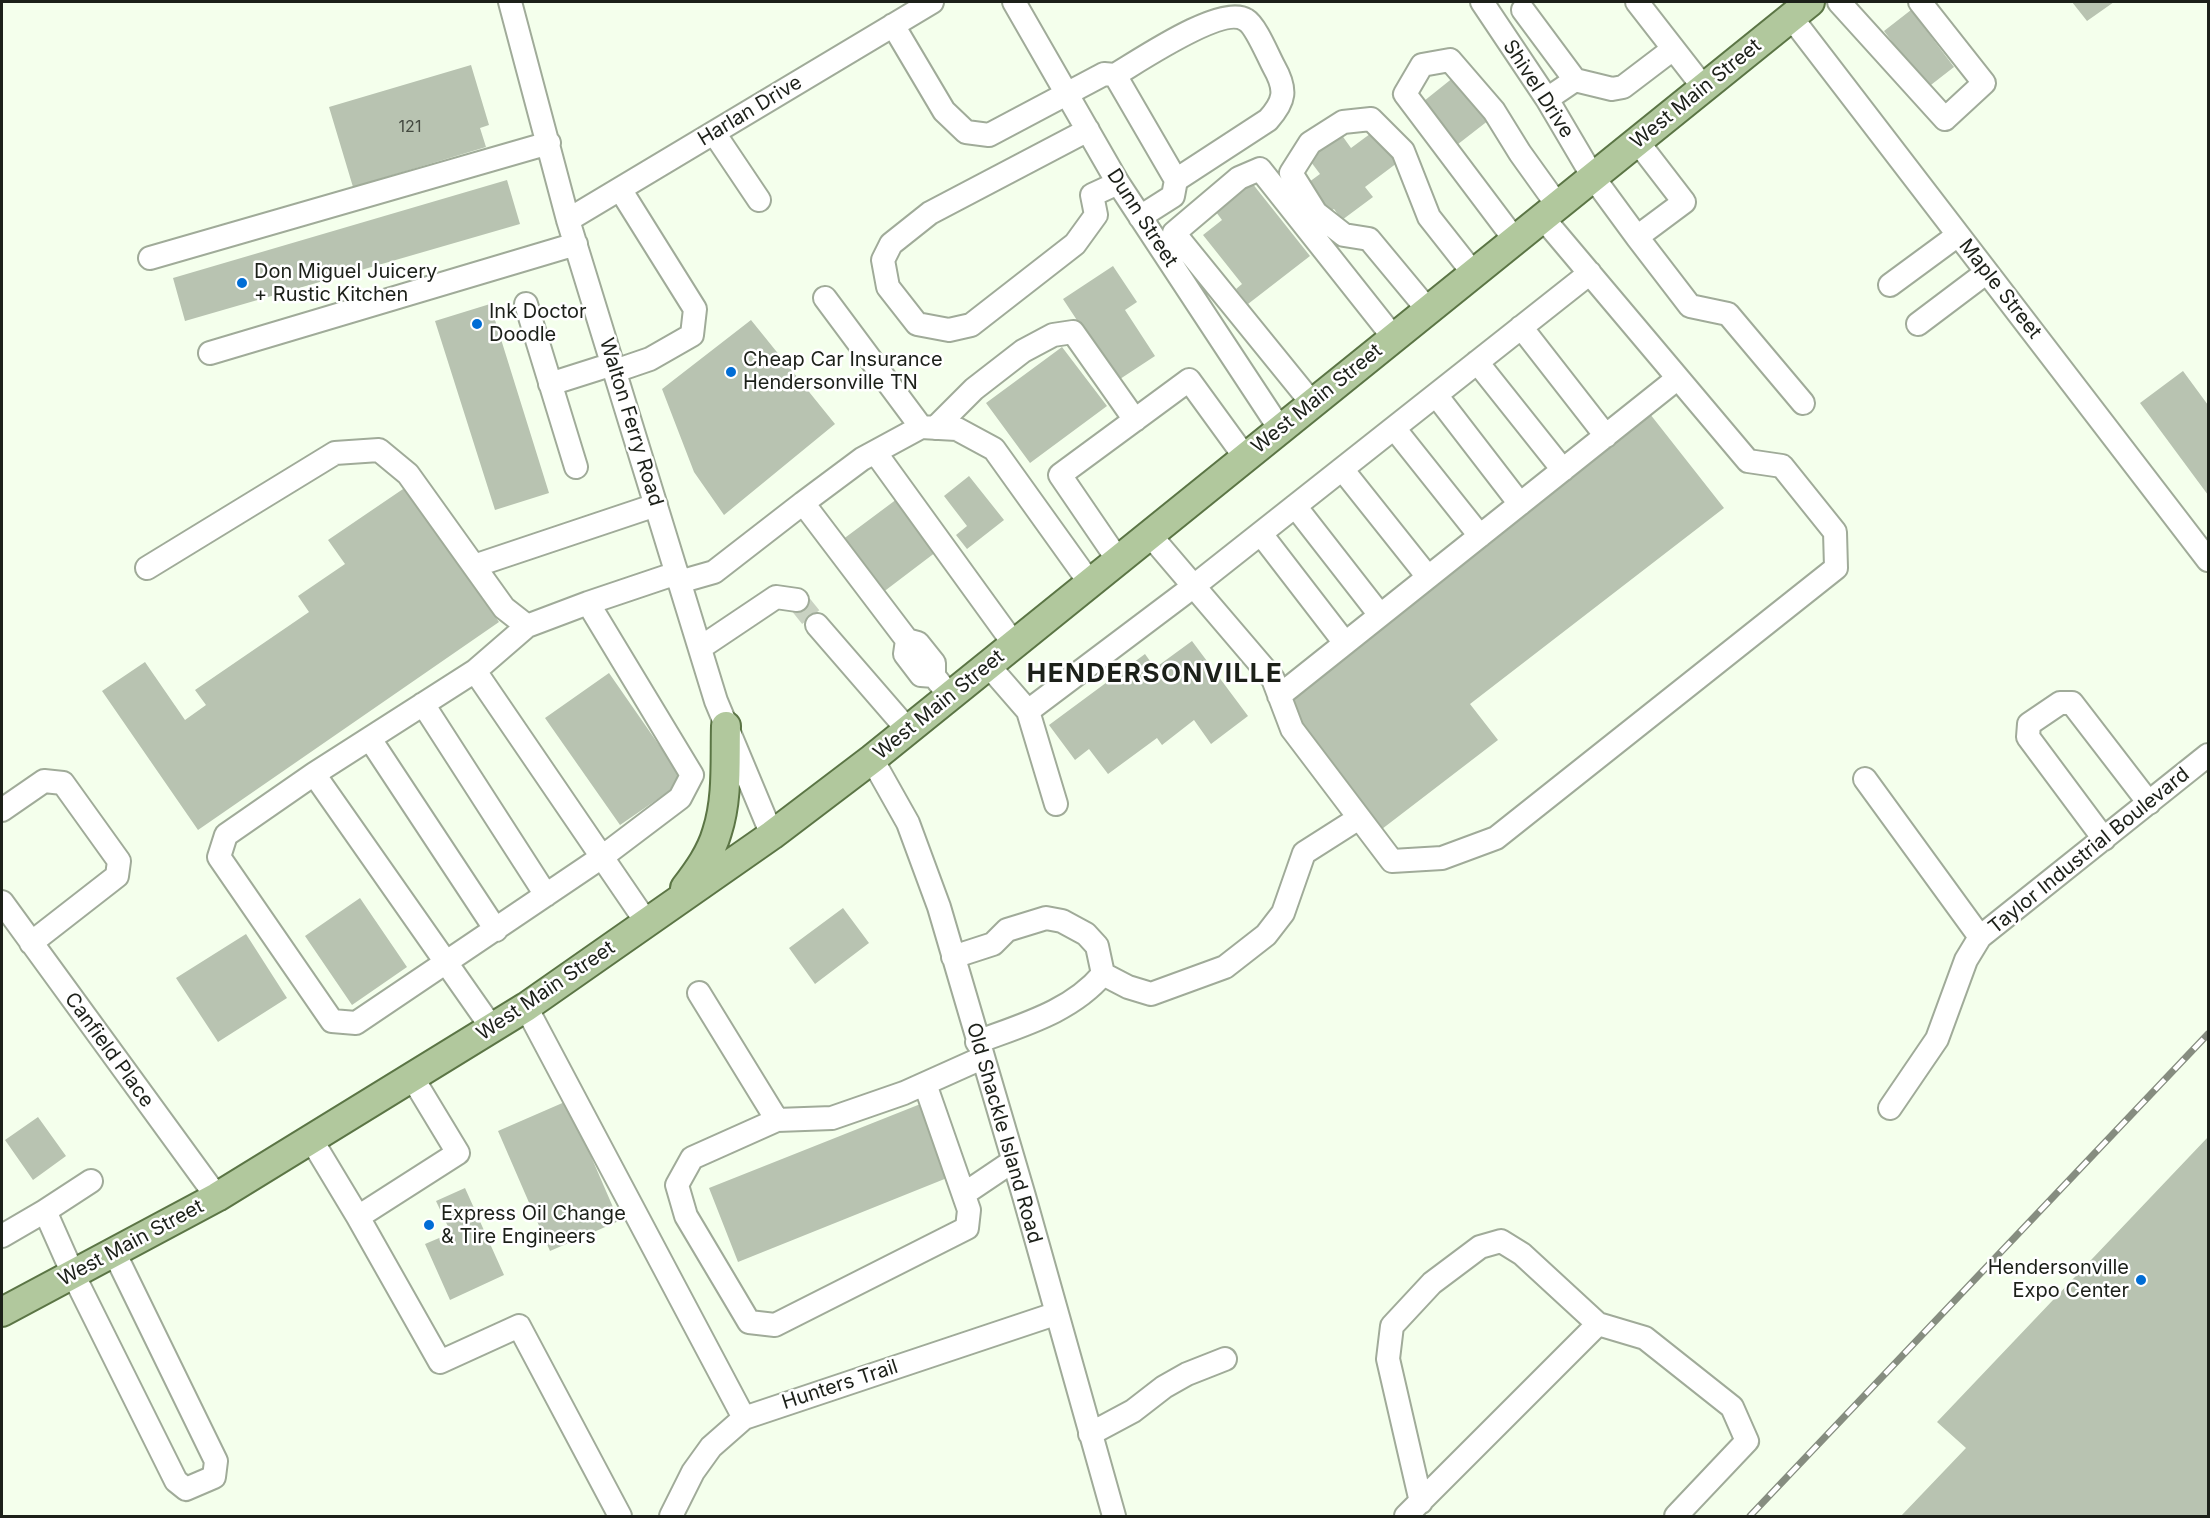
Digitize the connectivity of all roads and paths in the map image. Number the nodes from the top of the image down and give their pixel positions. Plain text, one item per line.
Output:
1 (510, 2) edge
2 (932, 2) edge
3 (1014, 2) edge
4 (1482, 2) edge
5 (1637, 2) edge
6 (1839, 2) edge
7 (1920, 2) edge
8 (1529, 6) edge
9 (1801, 9) edge
10 (893, 25) junction
11 (1499, 28) junction
12 (1673, 49) junction
13 (1115, 75) junction
14 (1575, 80) junction
15 (1704, 88) junction
16 (1067, 93) junction
17 (1547, 99) junction
18 (1088, 130) junction
19 (714, 133) junction
20 (1637, 141) junction
21 (549, 143) junction
22 (1593, 177) junction
23 (1176, 180) junction
24 (1118, 183) junction
25 (620, 189) junction
26 (759, 200) dead end
27 (1551, 212) junction
28 (1140, 217) junction
29 (568, 220) junction
30 (1958, 235) junction
31 (1637, 237) junction
32 (1515, 240) junction
33 (576, 244) junction
34 (150, 258) dead end
35 (1987, 272) junction
36 (1590, 273) junction
37 (1474, 274) junction
38 (1890, 285) dead end
39 (825, 298) dead end
40 (526, 304) dead end
41 (1428, 310) junction
42 (1918, 324) dead end
43 (1521, 327) junction
44 (1394, 338) junction
45 (210, 353) dead end
46 (1477, 362) junction
47 (614, 368) junction
48 (1678, 378) junction
49 (550, 384) junction
50 (1436, 394) junction
51 (1312, 403) junction
52 (1803, 403) dead end
53 (1135, 420) junction
54 (928, 428) junction
55 (1394, 428) junction
56 (1280, 429) junction
57 (1606, 436) junction
58 (875, 452) junction
59 (1245, 457) junction
60 (576, 467) dead end
61 (1342, 469) junction
62 (1563, 470) junction
63 (803, 503) junction
64 (1520, 504) junction
65 (656, 505) junction
66 (1296, 506) junction
67 (1260, 534) junction
68 (1150, 535) junction
69 (1480, 536) junction
70 (1118, 560) junction
71 (2208, 560) edge
72 (474, 566) junction
73 (147, 568) dead end
74 (678, 577) junction
75 (1428, 577) junction
76 (1090, 583) junction
77 (1194, 586) junction
78 (797, 600) dead end
79 (588, 603) junction
80 (1380, 615) junction
81 (817, 625) tunnel mouth
82 (527, 626) junction
83 (1345, 643) junction
84 (1014, 644) junction
85 (699, 648) junction
86 (988, 665) junction
87 (475, 672) junction
88 (942, 686) junction
89 (1279, 696) junction
90 (423, 704) junction
91 (1028, 711) junction
92 (726, 726) junction
93 (908, 730) junction
94 (370, 739) junction
95 (2208, 755) edge
96 (872, 759) junction
97 (314, 774) junction
98 (1864, 779) dead end
99 (2149, 803) junction
100 (1056, 804) dead end
101 (2, 810) edge
102 (1359, 818) junction
103 (772, 836) junction
104 (2104, 839) junction
105 (602, 857) junction
106 (546, 895) junction
107 (2, 902) edge
108 (674, 904) junction
109 (646, 923) junction
110 (496, 930) junction
111 (1980, 937) junction
112 (31, 943) junction
113 (953, 957) junction
114 (447, 963) junction
115 (1103, 974) junction
116 (699, 993) dead end
117 (526, 1007) junction
118 (492, 1028) junction
119 (979, 1050) junction
120 (412, 1077) junction
121 (925, 1084) junction
122 (1890, 1108) dead end
123 (777, 1120) junction
124 (311, 1139) junction
125 (1013, 1161) junction
126 (91, 1181) dead end
127 (964, 1194) junction
128 (217, 1197) junction
129 (45, 1211) junction
130 (358, 1217) junction
131 (2, 1236) edge
132 (114, 1252) junction
133 (72, 1274) junction
134 (2, 1312) edge
135 (1055, 1314) junction
136 (1598, 1324) junction
137 (1225, 1359) dead end
138 (744, 1418) junction
139 (1090, 1434) junction
140 (1413, 1509) edge
141 (620, 1516) edge
142 (671, 1516) edge
143 (1114, 1516) edge
144 (1676, 1516) edge

1 - 21 street, Walton Ferry Road
2 - 10 street, Harlan Drive
3 - 16 street, Dunn Street
4 - 11 street, Shivel Drive
5 - 12 street
6 - 7 street
8 - 11 street
8 - 14 street
9 - 15 main road, West Main Street
9 - 30 street, Maple Street
10 - 16 street
10 - 19 street, Harlan Drive
11 - 17 street, Shivel Drive
12 - 14 street
12 - 15 street
13 - 16 street
13 - 23 street
13 - 23 street
14 - 17 street
15 - 20 main road, West Main Street
16 - 18 street, Dunn Street
17 - 22 street, Shivel Drive
18 - 24 street, Dunn Street
18 - 24 street
19 - 25 street, Harlan Drive
19 - 26 street
20 - 22 main road, West Main Street
20 - 31 street
21 - 29 street, Walton Ferry Road
21 - 34 street
22 - 27 main road, West Main Street
22 - 31 street, Shivel Drive
23 - 28 street
24 - 28 street, Dunn Street
25 - 29 street, Harlan Drive
25 - 47 street
27 - 32 main road, West Main Street
27 - 32 street
27 - 36 street
28 - 56 street, Dunn Street
29 - 33 street, Walton Ferry Road
30 - 35 street, Maple Street
30 - 38 street
31 - 52 street, Shivel Drive
32 - 37 main road, West Main Street
33 - 45 street
33 - 47 street, Walton Ferry Road
35 - 42 street
35 - 71 street, Maple Street
36 - 43 street
36 - 48 street
37 - 41 main road, West Main Street
37 - 41 street
39 - 54 street
40 - 49 street
41 - 44 main road, West Main Street
43 - 46 street
43 - 57 street
44 - 51 main road, West Main Street
44 - 51 street
46 - 50 street
46 - 62 street
47 - 49 street
47 - 65 street, Walton Ferry Road
48 - 57 street
48 - 102 street
49 - 60 street
50 - 55 street
50 - 64 street
51 - 56 main road, West Main Street
53 - 54 street
53 - 59 street
53 - 70 street
54 - 58 street
54 - 76 street
55 - 61 street
55 - 69 street
56 - 59 main road, West Main Street
57 - 62 street
58 - 63 street
58 - 84 street
59 - 68 main road, West Main Street
61 - 66 street
61 - 75 street
62 - 64 street
63 - 74 street
63 - 88 street
64 - 69 street
65 - 72 street
65 - 74 street, Walton Ferry Road
66 - 67 street
66 - 80 street
67 - 77 street
67 - 83 street
68 - 70 main road, West Main Street
68 - 77 street
69 - 75 street
70 - 76 main road, West Main Street
72 - 73 street
72 - 82 street
74 - 79 street
74 - 85 street, Walton Ferry Road
75 - 80 street
76 - 84 main road, West Main Street
77 - 89 street
77 - 91 street
78 - 85 street
79 - 82 street
79 - 105 street
80 - 83 street
81 - 93 street
82 - 87 street
83 - 89 street
84 - 86 main road, West Main Street
85 - 92 street, Walton Ferry Road
86 - 88 main road, West Main Street
86 - 91 street
87 - 90 street
87 - 105 street
88 - 93 main road, West Main Street
89 - 102 street
90 - 94 street
90 - 106 street
91 - 100 street
92 - 103 street, Walton Ferry Road
92 - 108 main road
93 - 96 main road, West Main Street
94 - 97 street
94 - 110 street
95 - 99 street, Taylor Industrial Boulevard
96 - 103 main road, West Main Street
96 - 113 street, Old Shackle Island Road
97 - 114 street
97 - 114 street
98 - 111 street
99 - 104 street, Taylor Industrial Boulevard
99 - 104 street
101 - 112 street
102 - 115 street
103 - 108 main road, West Main Street
104 - 111 street, Taylor Industrial Boulevard
105 - 106 street
105 - 109 street
106 - 110 street
107 - 112 street, Canfield Place
108 - 109 main road, West Main Street
109 - 117 main road, West Main Street
110 - 114 street
111 - 122 street, Taylor Industrial Boulevard
112 - 128 street, Canfield Place
113 - 115 street
113 - 119 street, Old Shackle Island Road
114 - 118 street
115 - 119 street
116 - 123 street
117 - 118 main road, West Main Street
117 - 138 street
118 - 120 main road, West Main Street
119 - 121 street
119 - 125 street, Old Shackle Island Road
120 - 124 main road, West Main Street
120 - 130 street
121 - 123 street
121 - 127 street
123 - 127 street
124 - 128 main road, West Main Street
124 - 130 street
125 - 127 street
125 - 135 street, Old Shackle Island Road
126 - 129 street
128 - 132 main road, West Main Street
129 - 131 street
129 - 133 street
130 - 141 street
132 - 133 main road, West Main Street
132 - 133 street
133 - 134 main road, West Main Street
135 - 138 street, Hunters Trail
135 - 139 street, Old Shackle Island Road
136 - 140 street
136 - 140 street
136 - 144 street
137 - 139 street
138 - 142 street, Hunters Trail
139 - 143 street, Old Shackle Island Road

